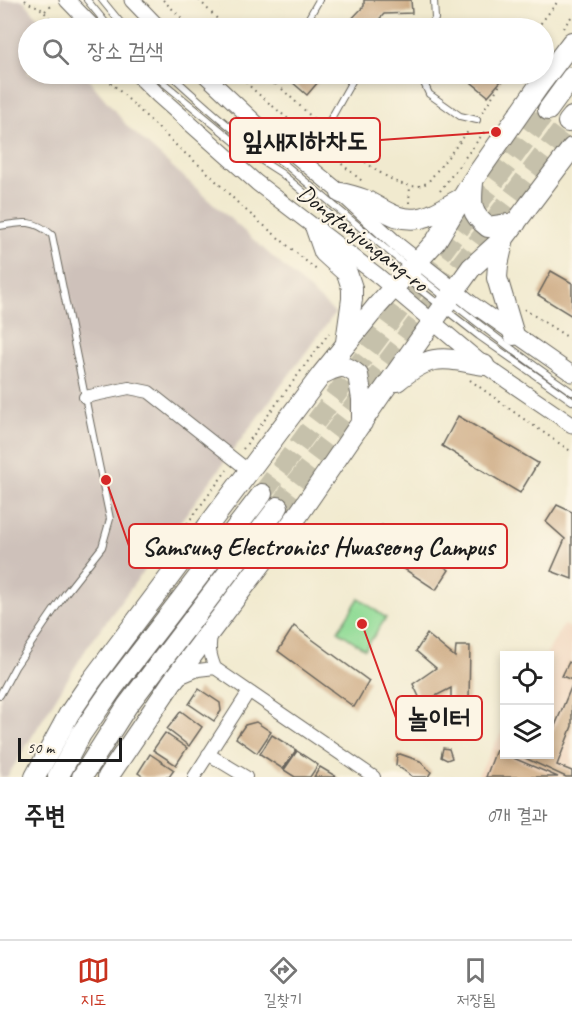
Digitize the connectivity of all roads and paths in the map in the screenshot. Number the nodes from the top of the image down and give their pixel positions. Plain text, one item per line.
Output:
1 (25, 0) edge
2 (59, 0) edge
3 (67, 0) edge
4 (87, 0) edge
5 (102, 0) edge
6 (132, 0) edge
7 (163, 0) edge
8 (199, 0) edge
9 (319, 0) edge
10 (434, 0) edge
11 (559, 0) edge
12 (45, 11) junction
13 (51, 18) edge
14 (84, 18) edge
15 (102, 18) edge
16 (117, 18) edge
17 (149, 18) edge
18 (182, 18) edge
19 (216, 18) edge
20 (309, 18) edge
21 (435, 18) edge
22 (545, 18) edge
23 (572, 42) edge
24 (554, 66) edge
25 (572, 77) edge
26 (112, 84) edge
27 (147, 84) edge
28 (165, 84) edge
29 (181, 84) edge
30 (215, 84) edge
31 (248, 84) edge
32 (278, 84) edge
33 (351, 84) edge
34 (424, 84) edge
35 (500, 84) edge
36 (540, 84) edge
37 (548, 110) tunnel mouth
38 (477, 120) junction
39 (488, 127) dead end
40 (326, 129) junction
41 (572, 148) edge
42 (362, 180) dead end
43 (473, 180) junction
44 (410, 186) junction
45 (340, 193) junction
46 (462, 198) junction
47 (434, 199) dead end
48 (409, 211) dead end
49 (0, 226) edge
50 (316, 229) junction
51 (510, 230) junction
52 (406, 274) junction
53 (326, 278) dead end
54 (520, 302) dead end
55 (445, 305) junction
56 (329, 334) dead end
57 (514, 335) junction
58 (572, 340) edge
59 (345, 345) junction
60 (484, 365) junction
61 (322, 374) junction
62 (572, 374) edge
63 (469, 379) dead end
64 (572, 392) edge
65 (381, 394) junction
66 (85, 397) junction
67 (572, 401) edge
68 (362, 423) junction
69 (572, 425) edge
70 (255, 432) dead end
71 (572, 452) edge
72 (249, 471) junction
73 (262, 494) tunnel mouth
74 (278, 507) tunnel mouth
75 (214, 626) junction
76 (215, 668) junction
77 (172, 682) junction
78 (248, 693) junction
79 (0, 695) edge
80 (208, 754) junction
81 (35, 777) edge
82 (58, 777) edge
83 (82, 777) edge
84 (108, 777) edge
85 (194, 777) edge
86 (246, 777) edge
87 (374, 777) edge

1 - 12 path
2 - 12 path
3 - 14 street
4 - 15 lane
5 - 16 lane
6 - 17 street
7 - 18 path
8 - 19 path
9 - 20 lane
10 - 21 lane
11 - 22 path
12 - 13 path
23 - 24 main road
25 - 37 main road
26 - 53 path
27 - 50 street, Dongtanjungang-ro
28 - 52 lane
29 - 52 lane
30 - 45 street, Dongtanjungang-ro
31 - 42 path
32 - 40 path
33 - 40 lane
34 - 38 lane
35 - 38 path
36 - 43 main road
38 - 44 path
39 - 47 path
40 - 44 path
41 - 51 main road
43 - 46 main road
43 - 51 main road
44 - 48 path
45 - 46 main road
45 - 52 street, Dongtanjungang-ro
46 - 52 main road
49 - 66 lane
50 - 52 street, Dongtanjungang-ro
50 - 59 main road
51 - 55 main road
51 - 57 main road
52 - 55 street, Dongtanjungang-ro
52 - 55 street, Dongtanjungang-ro
52 - 59 main road
54 - 58 path
55 - 57 street, Dongtanjungang-ro
55 - 60 street, Dongtanjungang-ro
55 - 64 lane
55 - 65 main road
55 - 67 lane
56 - 70 path
57 - 62 street, Dongtanjungang-ro
59 - 61 main road
60 - 65 main road
60 - 69 street, Dongtanjungang-ro
61 - 68 main road
61 - 72 main road
63 - 71 path
65 - 68 main road
66 - 72 street
66 - 79 lane
68 - 75 main road
72 - 81 main road
73 - 82 main road
74 - 83 main road
75 - 76 street
75 - 77 main road
76 - 77 street
76 - 78 street
77 - 84 main road
78 - 80 street
78 - 87 street
80 - 85 street
80 - 86 street

